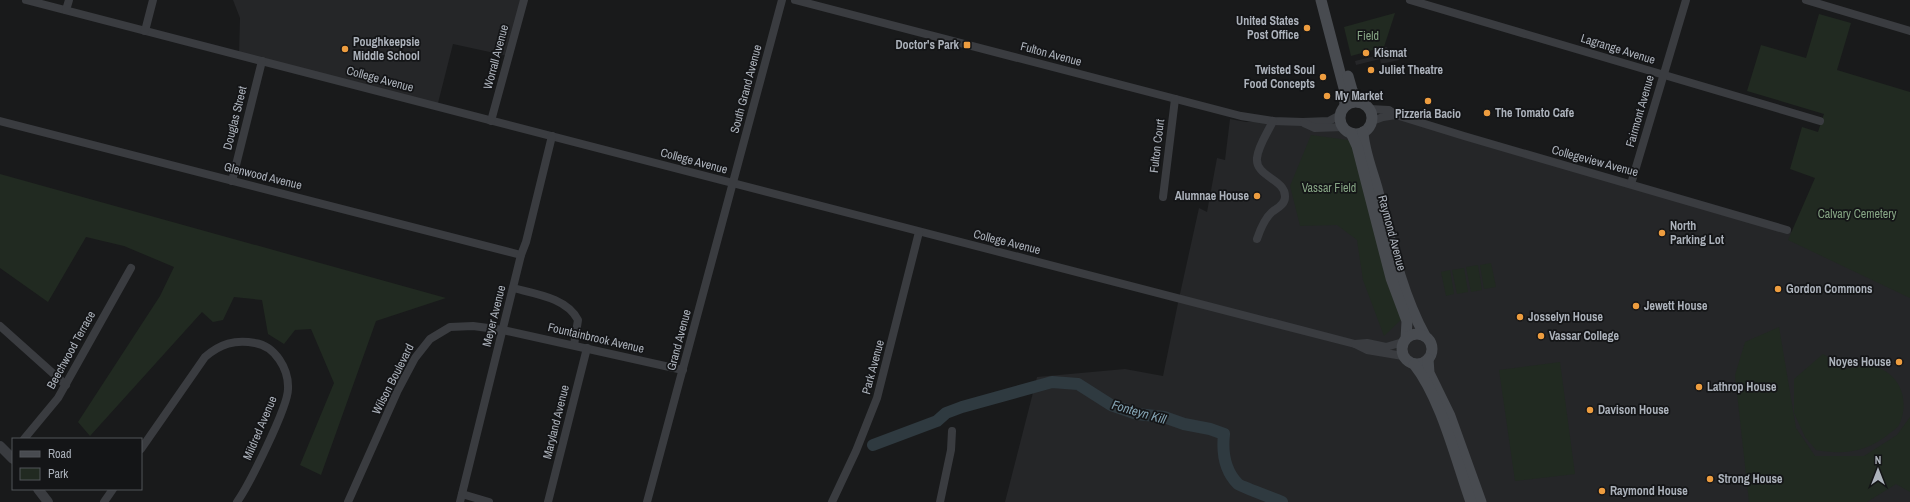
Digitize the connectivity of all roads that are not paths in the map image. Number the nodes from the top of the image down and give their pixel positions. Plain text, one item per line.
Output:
1 (26, 0) edge
2 (69, 0) edge
3 (153, 0) edge
4 (524, 0) edge
5 (782, 0) edge
6 (795, 0) edge
7 (1321, 0) edge
8 (1328, 0) edge
9 (1410, 0) edge
10 (1686, 0) edge
11 (1806, 0) edge
12 (1820, 2) edge
13 (66, 10) junction
14 (145, 31) junction
15 (1910, 31) edge
16 (262, 61) junction
17 (1663, 75) junction
18 (1175, 99) junction
19 (1358, 102) junction
20 (1369, 109) junction
21 (1342, 111) junction
22 (1396, 115) junction
23 (0, 121) edge
24 (491, 121) junction
25 (1273, 121) junction
26 (1372, 121) junction
27 (1820, 121) dead end
28 (1303, 122) junction
29 (1347, 130) junction
30 (1363, 132) junction
31 (552, 136) junction
32 (232, 181) junction
33 (733, 183) junction
34 (1631, 184) junction
35 (1163, 197) dead end
36 (1787, 230) dead end
37 (919, 232) junction
38 (1256, 239) dead end
39 (521, 255) junction
40 (131, 268) dead end
41 (514, 288) junction
42 (0, 326) edge
43 (504, 330) junction
44 (1424, 336) junction
45 (1405, 340) junction
46 (1355, 344) junction
47 (574, 345) junction
48 (587, 348) junction
49 (1403, 356) junction
50 (1428, 359) junction
51 (1414, 364) junction
52 (683, 370) junction
53 (66, 385) junction
54 (952, 431) dead end
55 (25, 438) edge
56 (0, 446) edge
57 (142, 448) edge
58 (12, 455) edge
59 (39, 490) edge
60 (112, 490) edge
61 (461, 498) edge
62 (48, 502) edge
63 (104, 502) edge
64 (237, 502) edge
65 (348, 502) edge
66 (489, 502) edge
67 (548, 502) edge
68 (647, 502) edge
69 (832, 502) edge
70 (940, 502) edge
71 (1471, 502) edge
72 (1481, 502) edge

1 - 13 street, College Avenue
2 - 13 street
3 - 14 street
4 - 24 street, Worrall Avenue
5 - 33 street, South Grand Avenue
6 - 18 street, Fulton Avenue
7 - 21 main road
8 - 19 main road
9 - 17 street, Lagrange Avenue
10 - 17 street, Fairmont Avenue
11 - 12 street
12 - 15 street
13 - 14 street, College Avenue
14 - 16 street, College Avenue
16 - 24 street, College Avenue
16 - 32 street, Douglas Street
17 - 27 street, Lagrange Avenue
17 - 34 street, Fairmont Avenue
18 - 25 street, Fulton Avenue
18 - 35 street, Fulton Court
19 - 20 main road
19 - 21 main road
20 - 22 street, Collegeview Avenue
20 - 26 main road
21 - 28 street, Fulton Avenue
21 - 29 main road
22 - 26 street, Collegeview Avenue
22 - 34 street, Collegeview Avenue
23 - 32 street, Glenwood Avenue
24 - 31 street, College Avenue
25 - 28 street, Fulton Avenue
25 - 38 street
26 - 30 main road
28 - 29 street, Fulton Avenue
29 - 30 main road
29 - 45 main road, Raymond Avenue
30 - 44 main road, Raymond Avenue
31 - 33 street, College Avenue
31 - 39 street, Meyer Avenue
32 - 39 street, Glenwood Avenue
33 - 37 street, College Avenue
33 - 52 street, Grand Avenue
34 - 36 street, Collegeview Avenue
37 - 46 street, College Avenue
37 - 69 street, Park Avenue
39 - 41 street, Meyer Avenue
40 - 53 street, Beechwood Terrace
41 - 43 street, Meyer Avenue
41 - 47 street
42 - 53 street
43 - 47 street, Fountainbrook Avenue
43 - 61 street, Meyer Avenue
43 - 65 street, Wilson Boulevard
44 - 45 main road
44 - 50 main road
45 - 46 street, College Avenue
45 - 49 main road
46 - 49 street, College Avenue
47 - 48 street, Fountainbrook Avenue
48 - 52 street, Fountainbrook Avenue
48 - 67 street, Maryland Avenue
49 - 51 main road
50 - 51 main road
50 - 72 main road
51 - 71 main road
52 - 68 street, Grand Avenue
53 - 55 street, Beechwood Terrace
54 - 70 street
56 - 58 street
57 - 64 street, Mildred Avenue
59 - 62 street
60 - 63 street
61 - 66 street

